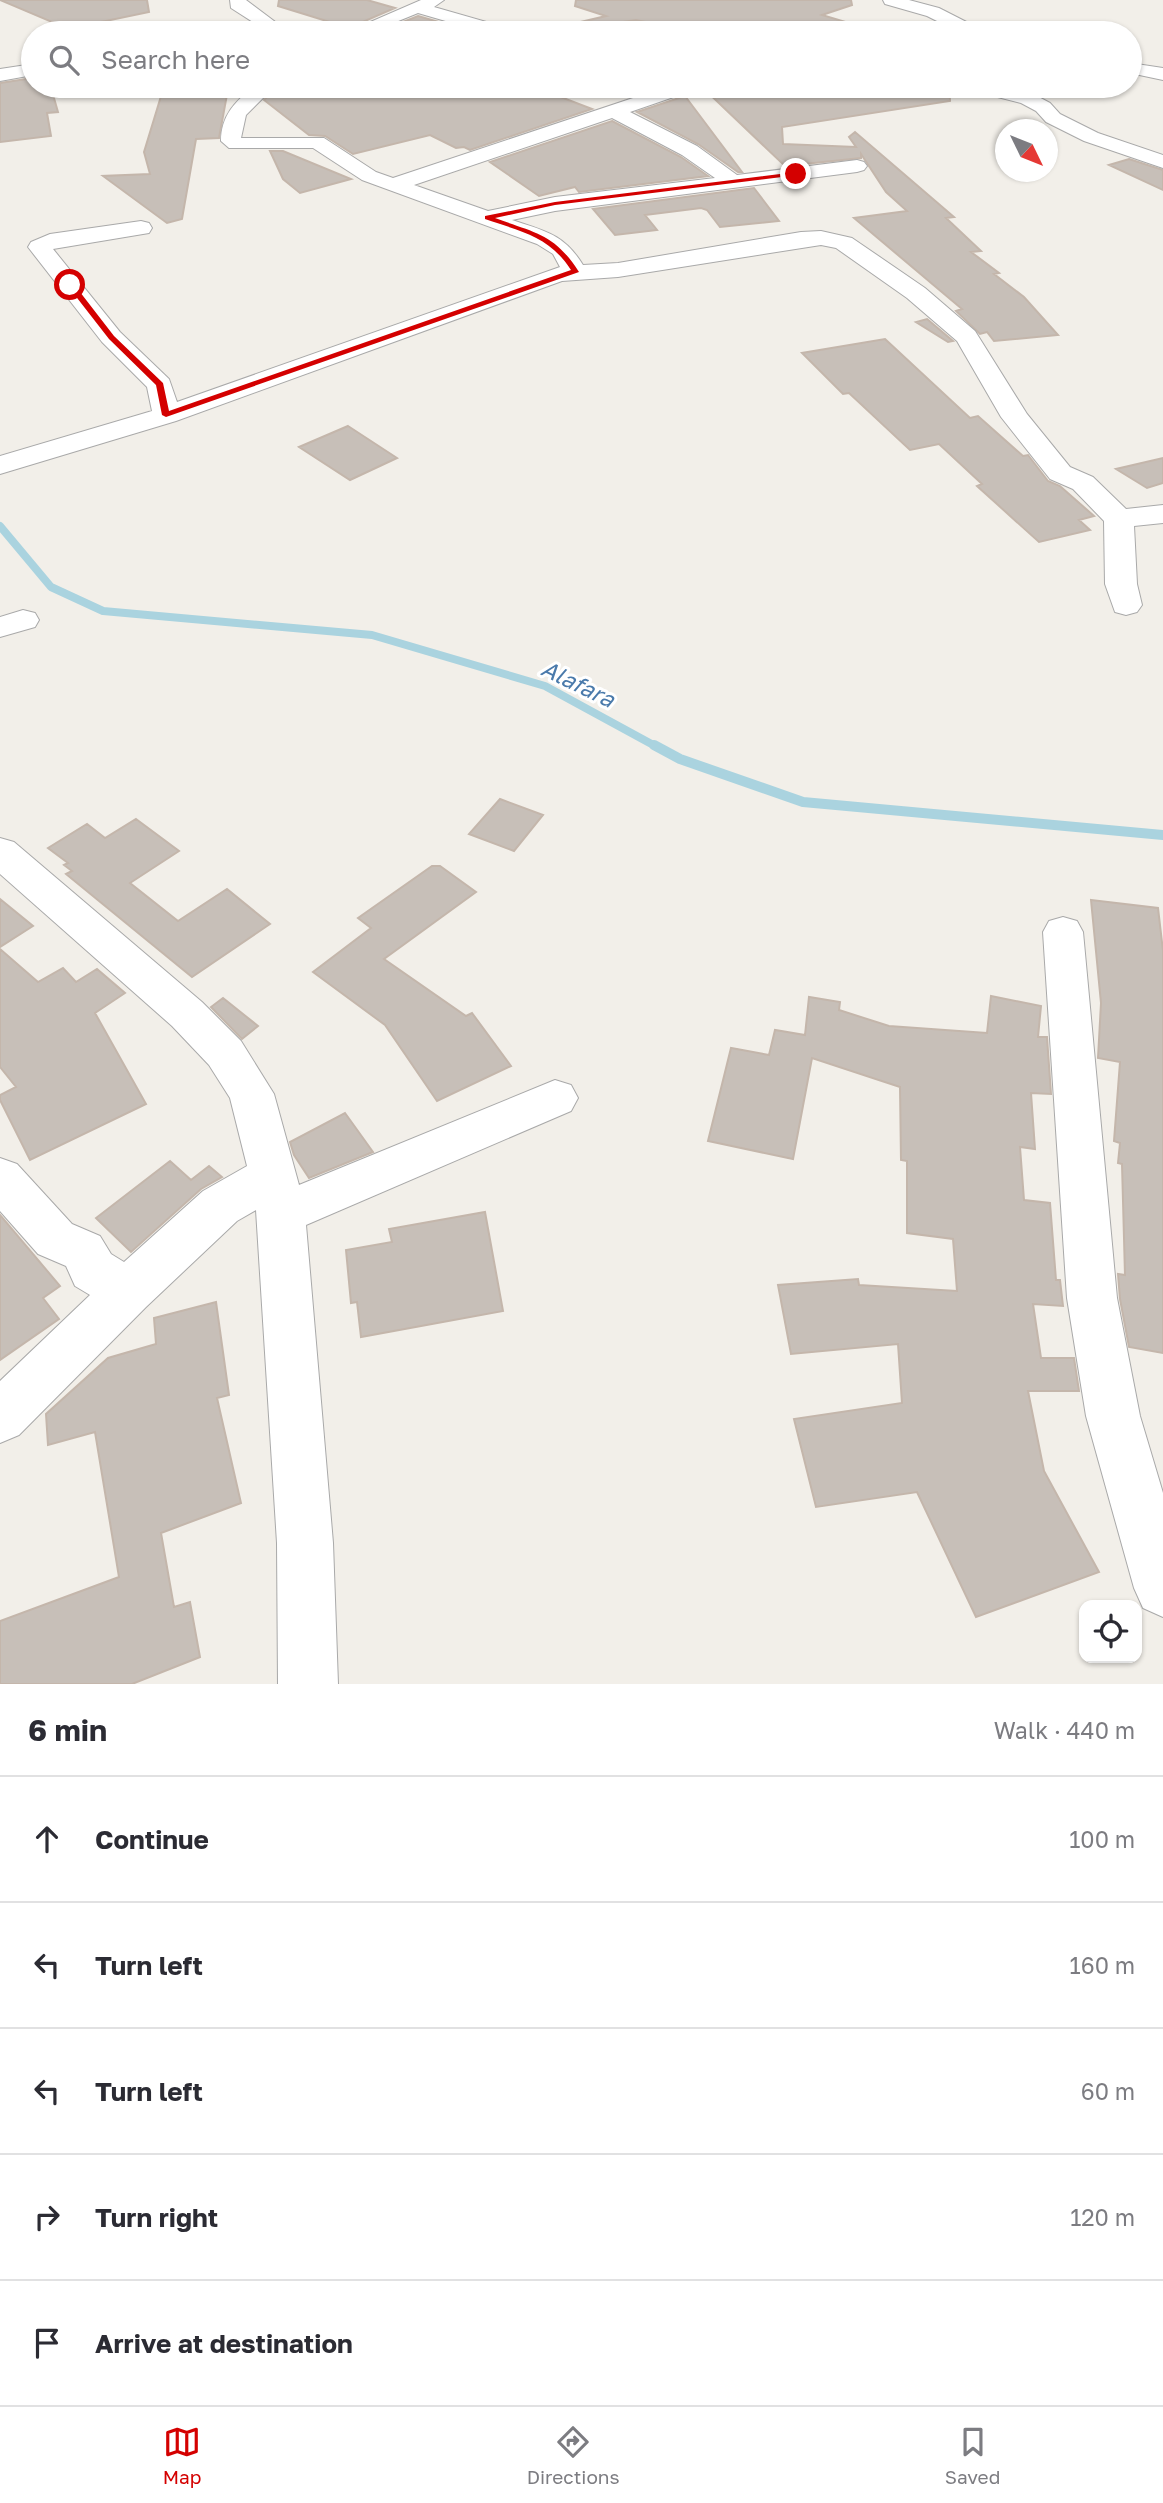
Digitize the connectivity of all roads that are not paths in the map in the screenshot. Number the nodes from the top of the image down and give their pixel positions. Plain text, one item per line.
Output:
1 (238, 0) edge
2 (436, 0) edge
3 (891, 0) edge
4 (949, 0) edge
5 (416, 7) junction
6 (922, 8) junction
7 (263, 21) edge
8 (383, 21) edge
9 (464, 21) edge
10 (948, 21) edge
11 (1142, 70) edge
12 (21, 72) edge
13 (1163, 74) edge
14 (0, 75) edge
15 (252, 98) edge
16 (650, 98) edge
17 (1024, 98) edge
18 (612, 110) junction
19 (1163, 162) edge
20 (858, 166) dead end
21 (731, 181) junction
22 (392, 185) junction
23 (488, 218) junction
24 (141, 228) dead end
25 (575, 272) junction
26 (166, 415) junction
27 (3, 464) edge
28 (1163, 514) edge
29 (1119, 519) junction
30 (1126, 605) dead end
31 (0, 852) edge
32 (1063, 932) dead end
33 (555, 1098) dead end
34 (0, 1178) edge
35 (277, 1193) junction
36 (128, 1291) junction
37 (0, 1417) edge
38 (1163, 1588) edge
39 (308, 1684) edge

1 - 7 street
2 - 5 street
3 - 6 street
4 - 6 street
5 - 8 street
5 - 9 street
6 - 10 street
11 - 13 street
12 - 14 street
15 - 22 street
16 - 18 street
17 - 19 street
18 - 21 street
18 - 22 street
20 - 21 street
21 - 23 street
22 - 23 street
23 - 25 street
24 - 26 street
25 - 26 street
25 - 29 street
26 - 27 street
28 - 29 street
29 - 30 street
31 - 35 street
32 - 38 street
33 - 35 street
34 - 36 street
35 - 36 street
35 - 39 street
36 - 37 street

